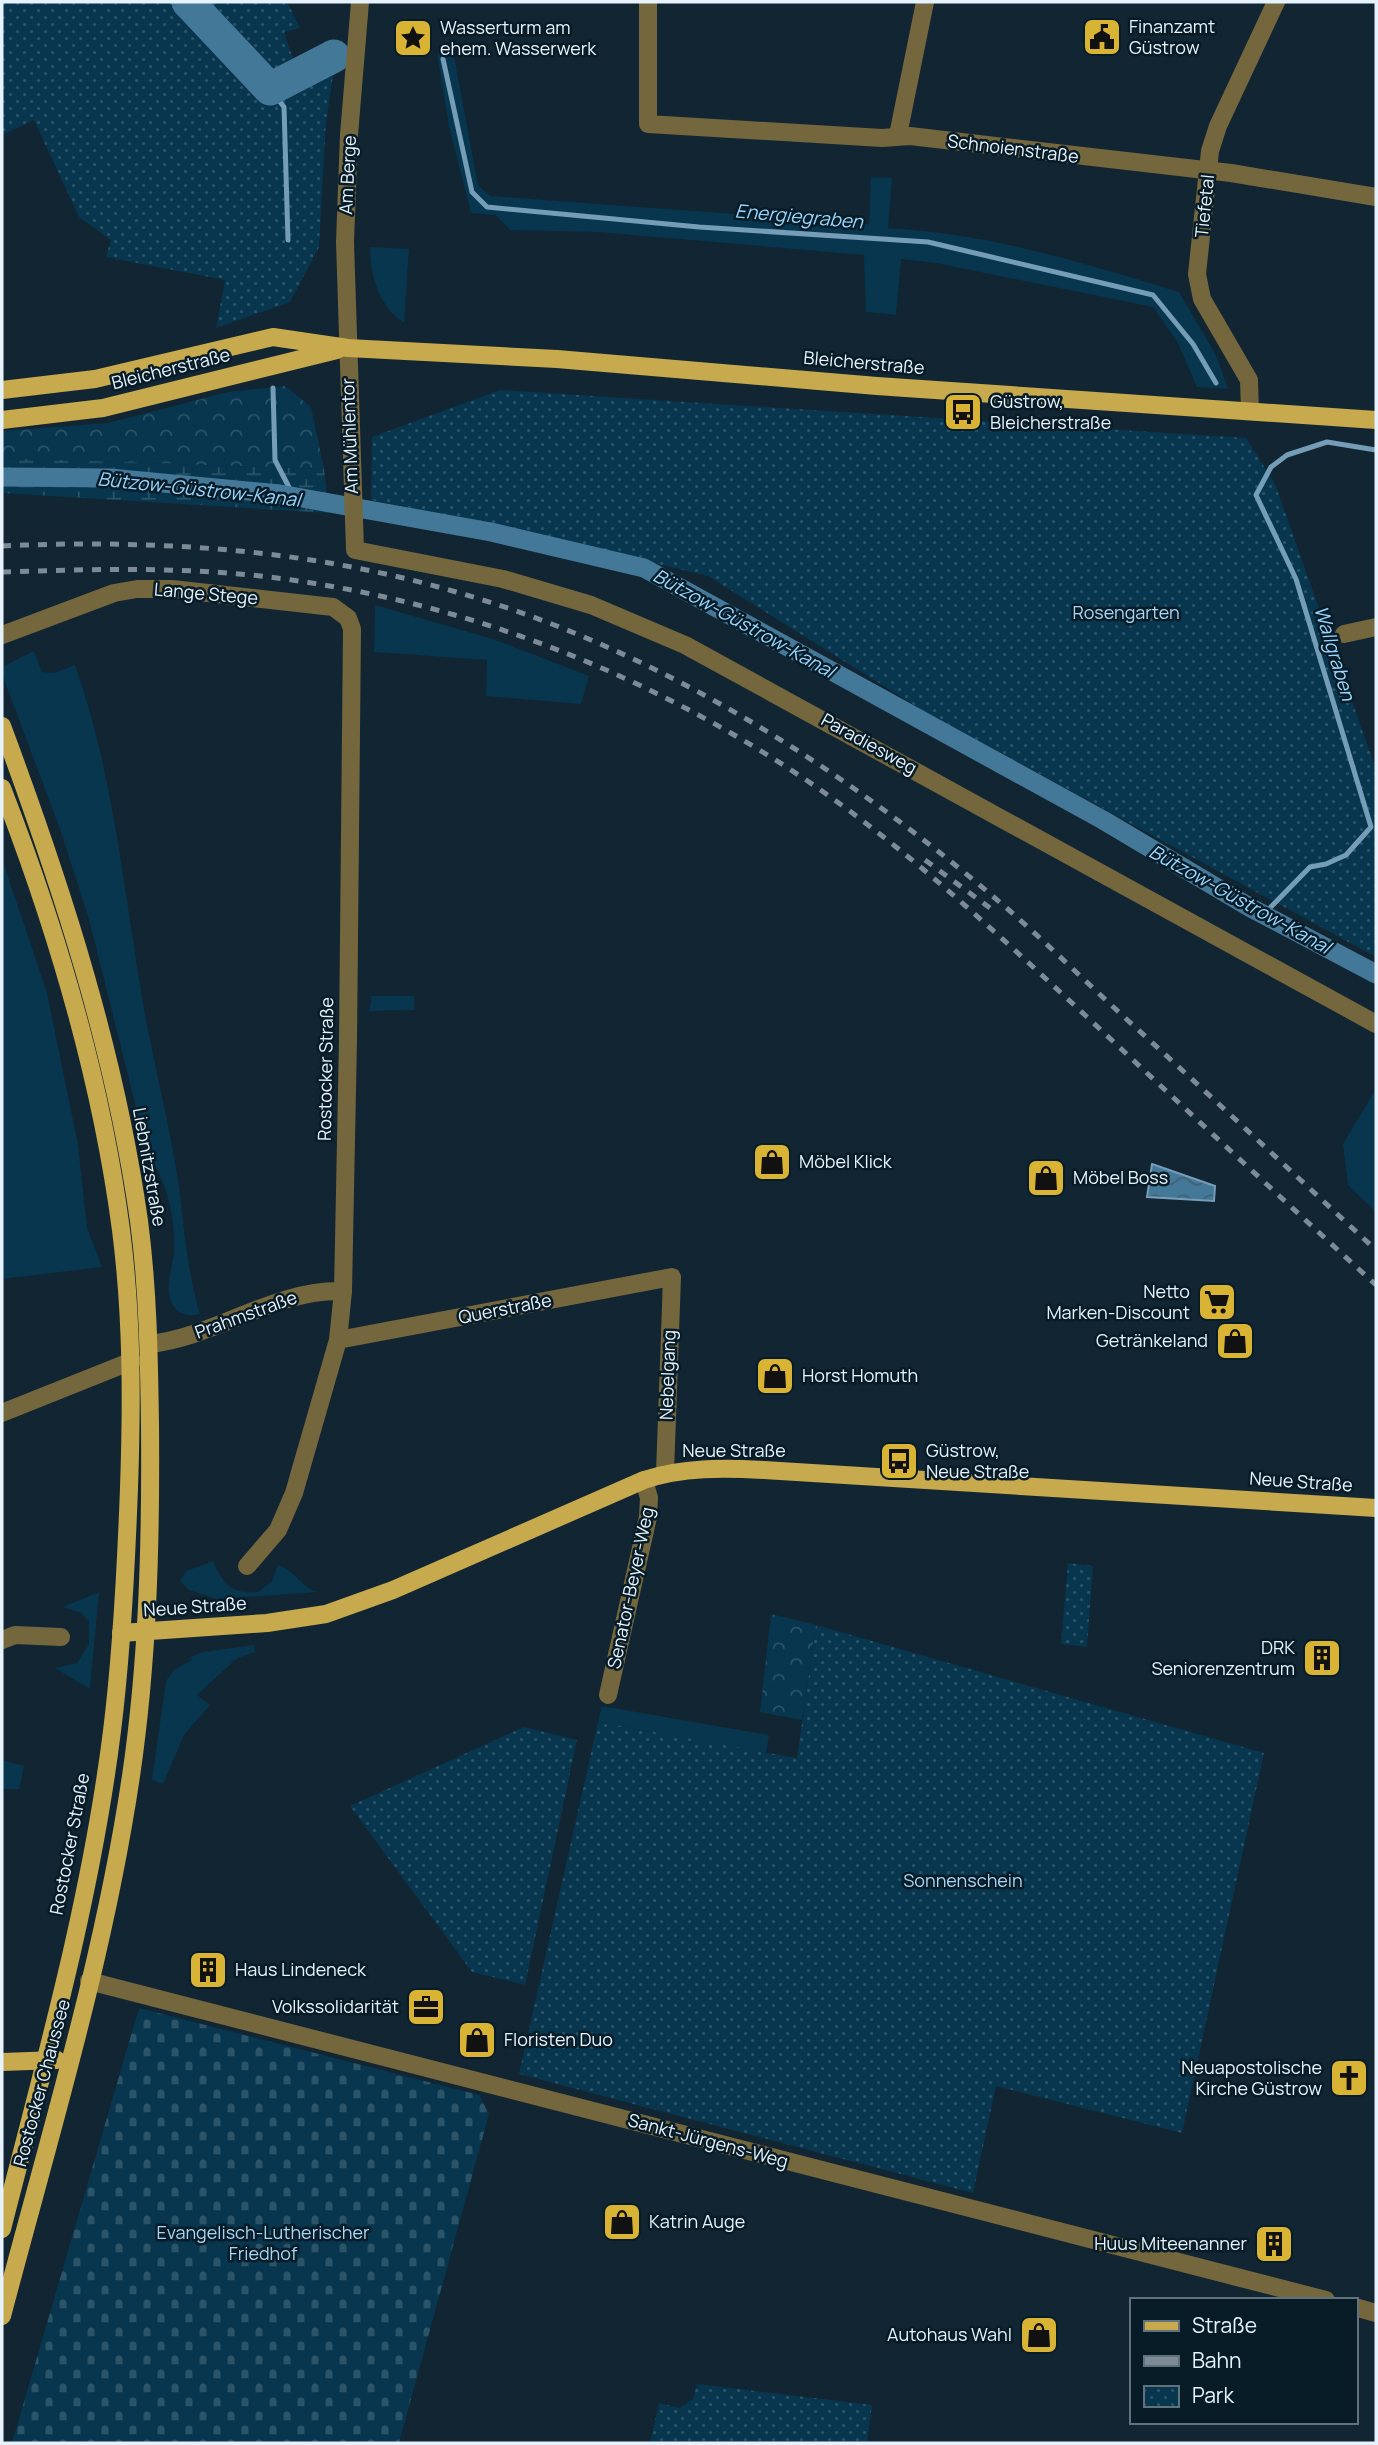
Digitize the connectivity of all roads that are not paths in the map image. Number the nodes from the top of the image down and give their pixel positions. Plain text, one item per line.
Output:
1 (360, 2) edge
2 (648, 2) edge
3 (925, 2) edge
4 (1276, 2) edge
5 (898, 135) junction
6 (1208, 171) junction
7 (1376, 197) edge
8 (348, 348) junction
9 (2, 390) edge
10 (1250, 411) junction
11 (2, 420) edge
12 (1376, 420) edge
13 (353, 524) joint
14 (333, 607) joint
15 (1376, 627) edge
16 (1344, 634) dead end
17 (2, 635) edge
18 (2, 726) edge
19 (2, 788) edge
20 (1376, 1024) edge
21 (672, 1278) joint
22 (343, 1291) junction
23 (338, 1340) junction
24 (149, 1344) junction
25 (132, 1361) junction
26 (2, 1413) edge
27 (664, 1473) junction
28 (644, 1480) junction
29 (1376, 1508) edge
30 (247, 1566) dead end
31 (146, 1632) junction
32 (121, 1633) junction
33 (8, 1637) edge
34 (61, 1637) dead end
35 (608, 1695) dead end
36 (89, 1981) junction
37 (46, 2060) junction
38 (71, 2060) junction
39 (2, 2062) edge
40 (2, 2229) edge
41 (1318, 2298) edge
42 (1357, 2308) edge
43 (1376, 2313) edge
44 (2, 2316) edge

1 - 8 street, Am Berge
2 - 5 street, Schnoienstraße
3 - 5 street
4 - 6 street, Tiefetal
5 - 6 street, Schnoienstraße
6 - 7 street, Schnoienstraße
6 - 10 street, Tiefetal
8 - 9 main road, Bleicherstraße
8 - 10 main road, Bleicherstraße
8 - 11 main road, Bleicherstraße
8 - 13 street, Am Mühlentor
10 - 12 main road, Bleicherstraße
13 - 20 street, Paradiesweg
14 - 17 street, Lange Stege
14 - 22 street, Rostocker Straße
15 - 16 street
18 - 24 main road, Liebnitzstraße
19 - 25 main road
21 - 23 street, Querstraße
21 - 27 street, Nebelgang
22 - 23 street, Rostocker Straße
22 - 24 street, Prahmstraße
23 - 30 street, Rostocker Straße
24 - 31 main road, Liebnitzstraße
25 - 26 street
25 - 32 main road
27 - 28 main road, Neue Straße
27 - 29 main road, Neue Straße
28 - 31 main road, Neue Straße
28 - 35 street, Senator-Beyer-Weg
31 - 32 main road, Neue Straße
31 - 36 main road
32 - 37 main road, Rostocker Straße
33 - 34 street
36 - 38 main road, Rostocker Chaussee
36 - 41 street, Sankt-Jürgens-Weg
37 - 38 main road
37 - 39 main road
37 - 40 main road, Rostocker Chaussee
38 - 44 main road, Rostocker Chaussee
42 - 43 street

